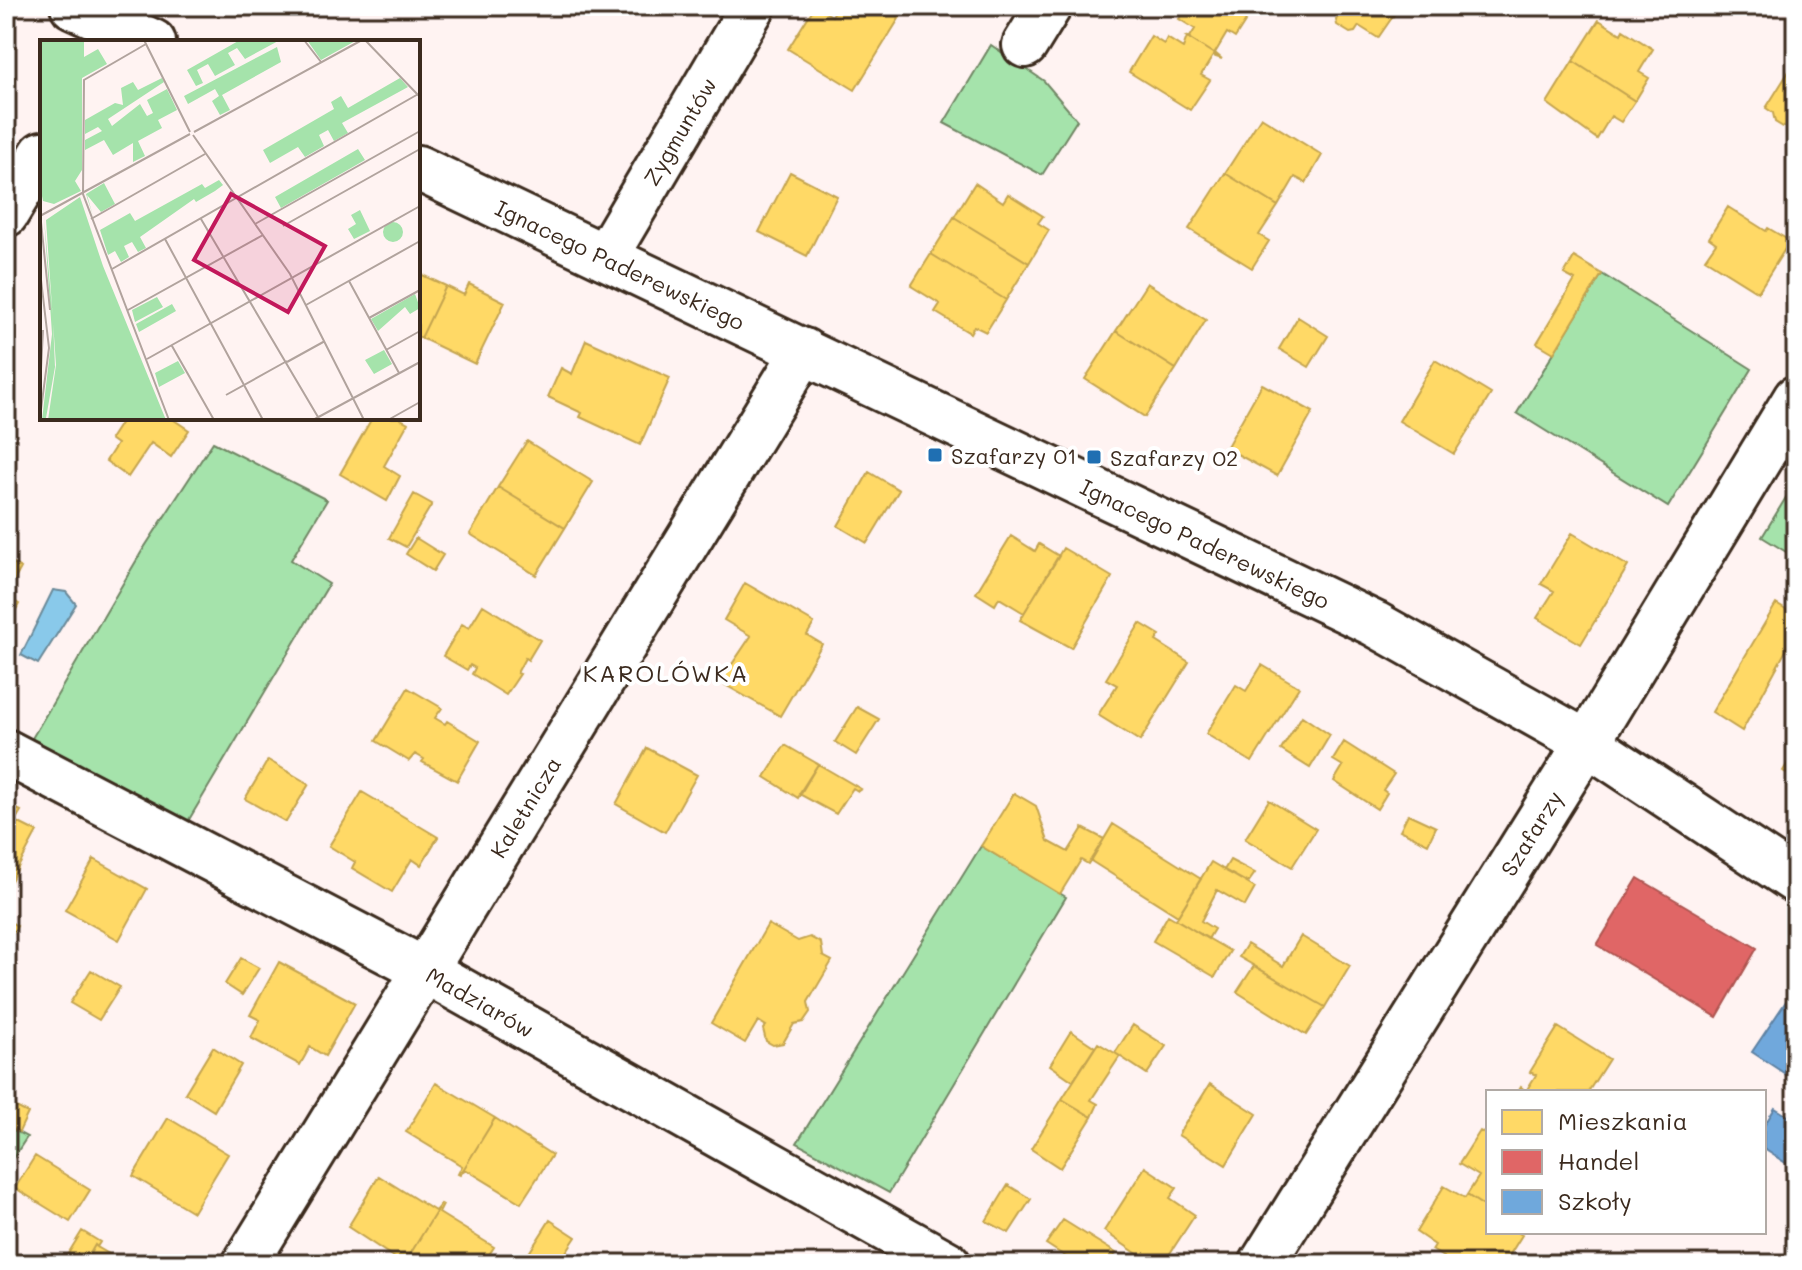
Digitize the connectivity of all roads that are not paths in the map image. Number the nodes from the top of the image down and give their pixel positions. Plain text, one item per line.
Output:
1 (73, 6) edge
2 (753, 6) edge
3 (1049, 6) edge
4 (128, 29) edge
5 (1025, 45) dead end
6 (40, 157) edge
7 (420, 169) edge
8 (6, 214) edge
9 (605, 257) junction
10 (804, 351) junction
11 (1796, 398) edge
12 (1587, 743) junction
13 (6, 752) edge
14 (1796, 881) edge
15 (426, 971) junction
16 (245, 1264) edge
17 (948, 1264) edge
18 (1262, 1264) edge

1 - 4 street
2 - 9 street, Zygmuntów
3 - 5 street
6 - 8 street
7 - 9 street, Ignacego Paderewskiego
9 - 10 street, Ignacego Paderewskiego
10 - 12 street, Ignacego Paderewskiego
10 - 15 street, Kaletnicza
11 - 12 street, Szafarzy
12 - 14 street, Ignacego Paderewskiego
12 - 18 street, Szafarzy
13 - 15 street, Madziarów
15 - 16 street, Kaletnicza
15 - 17 street, Madziarów

